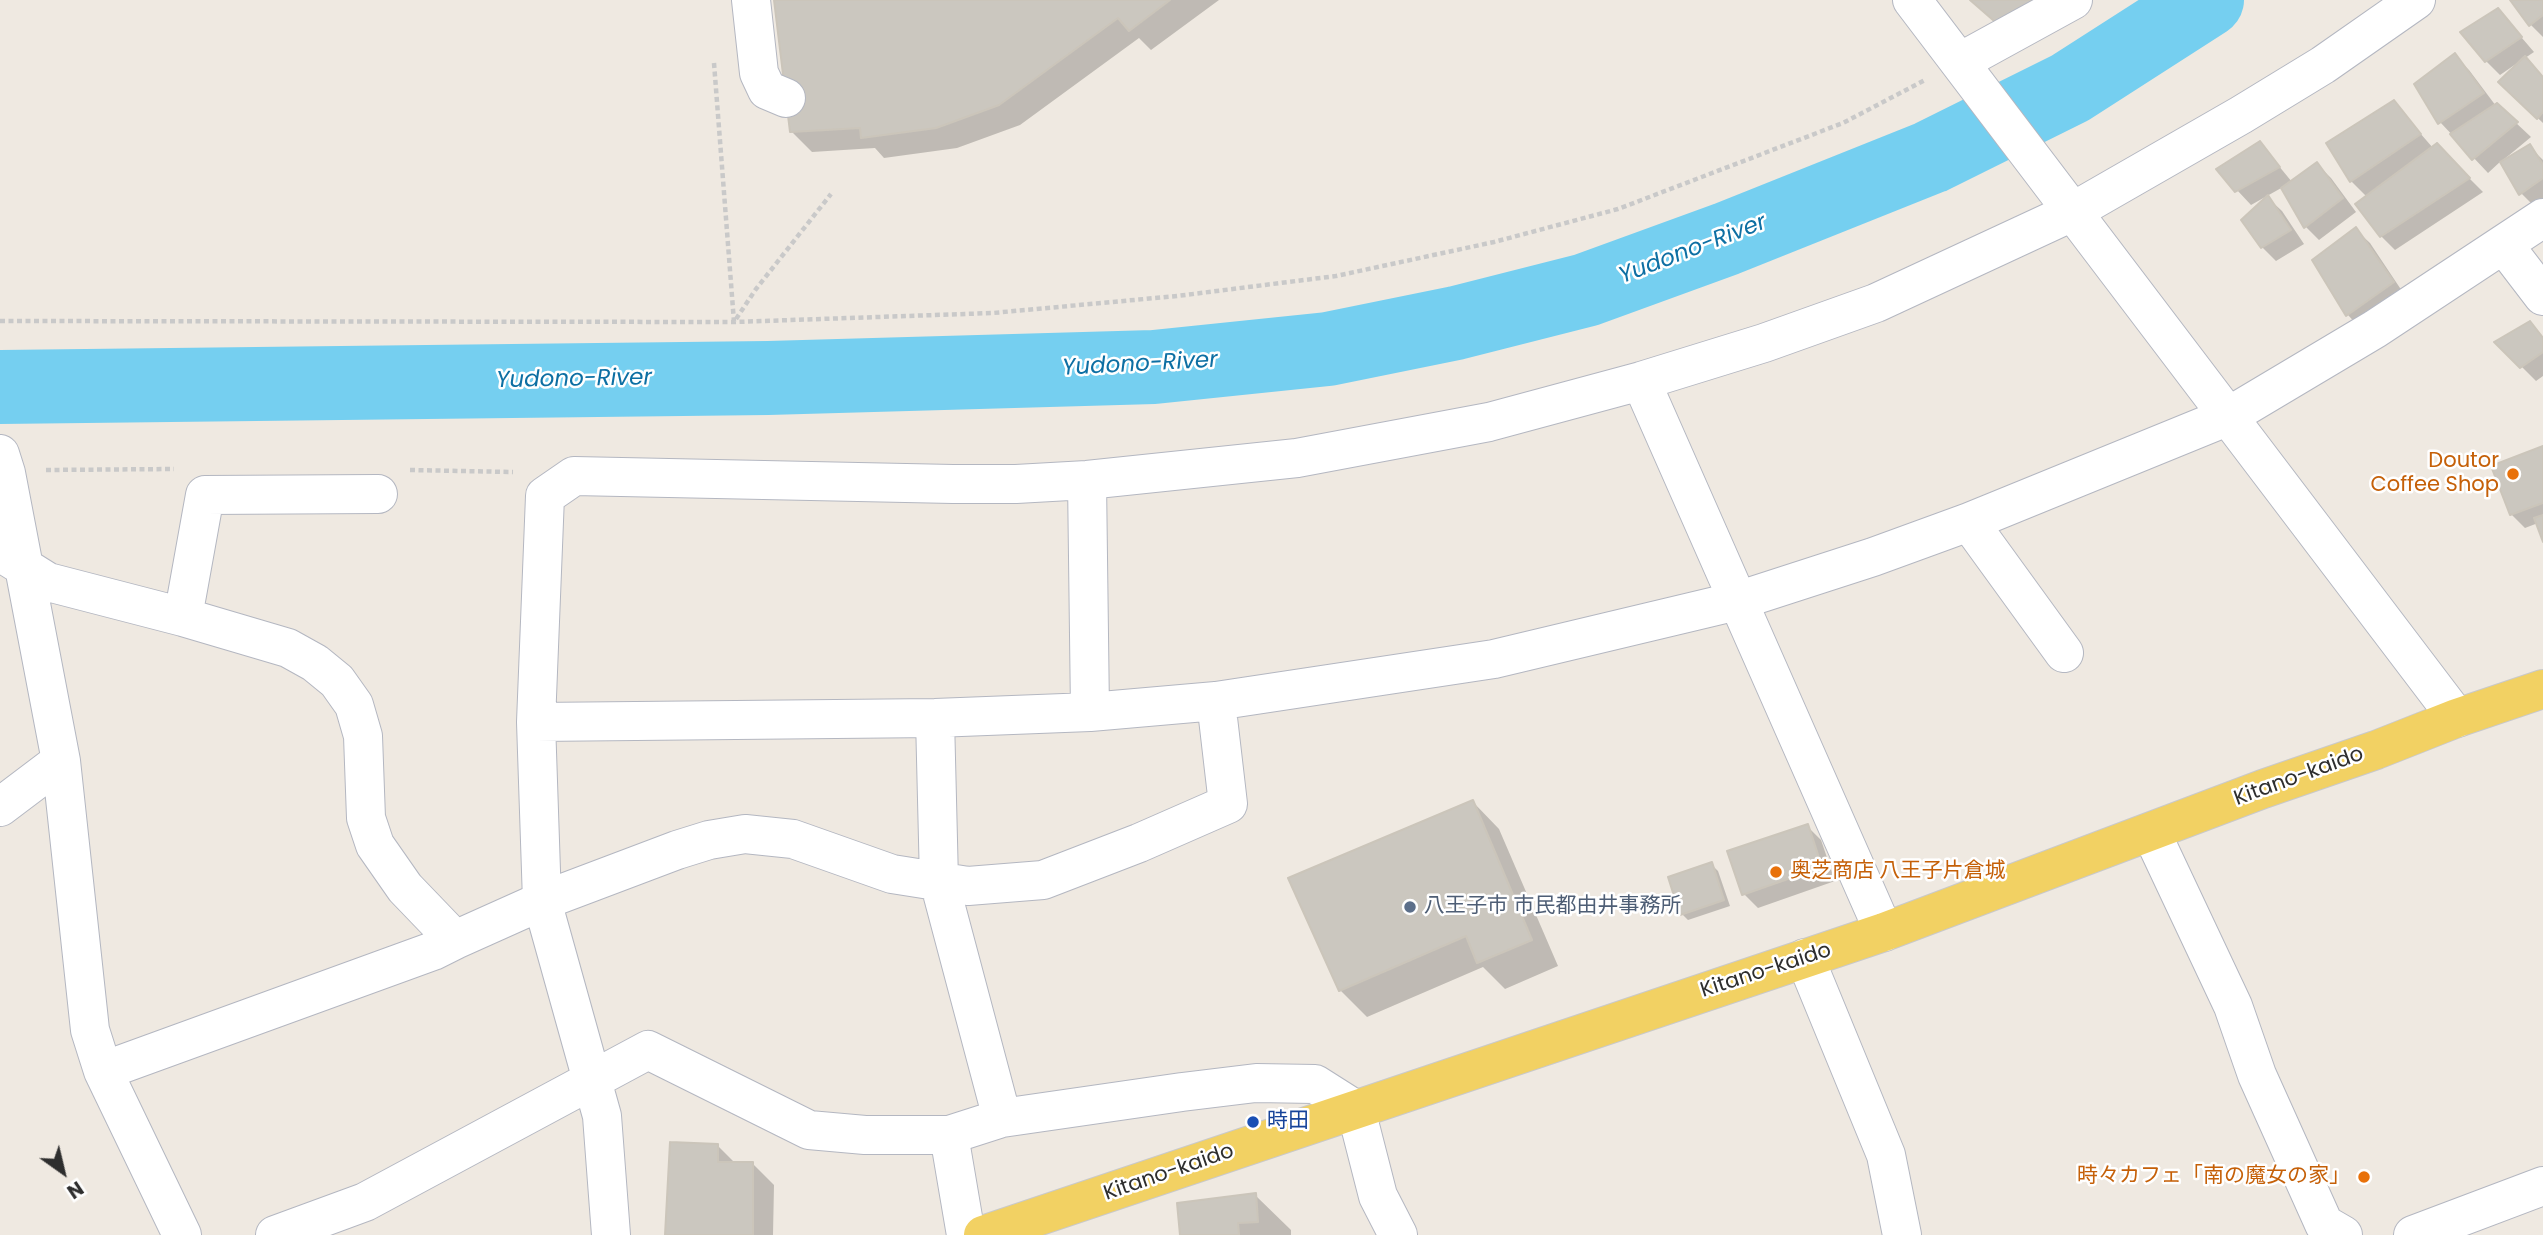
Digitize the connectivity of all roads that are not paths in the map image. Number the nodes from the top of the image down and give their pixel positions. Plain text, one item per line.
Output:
1 (751, 0) edge
2 (1912, 0) edge
3 (2073, 0) edge
4 (2416, 0) edge
5 (1966, 71) junction
6 (786, 98) dead end
7 (2072, 212) junction
8 (2543, 218) edge
9 (2504, 245) junction
10 (2543, 296) edge
11 (1641, 381) junction
12 (2230, 416) junction
13 (3, 463) edge
14 (1087, 480) junction
15 (378, 494) dead end
16 (1969, 522) junction
17 (11, 559) edge
18 (1737, 601) junction
19 (183, 617) junction
20 (2064, 653) dead end
21 (2543, 689) edge
22 (1216, 701) junction
23 (1090, 712) junction
24 (935, 718) junction
25 (2457, 718) junction
26 (536, 722) junction
27 (61, 761) junction
28 (0, 807) edge
29 (2151, 832) junction
30 (939, 881) junction
31 (542, 901) junction
32 (1884, 932) junction
33 (455, 940) junction
34 (1805, 958) junction
35 (103, 1071) junction
36 (593, 1082) junction
37 (1356, 1110) junction
38 (1002, 1118) junction
39 (949, 1135) junction
40 (2543, 1186) edge
41 (182, 1235) edge
42 (275, 1235) edge
43 (611, 1235) edge
44 (966, 1235) edge
45 (983, 1235) edge
46 (1398, 1235) edge
47 (1902, 1235) edge
48 (2343, 1235) edge
49 (2413, 1235) edge

1 - 6 street
2 - 5 street
3 - 5 street
4 - 7 street
5 - 7 street
7 - 11 street
7 - 12 street
8 - 9 street
9 - 10 street
9 - 12 street
11 - 14 street
11 - 18 street
12 - 16 street
12 - 25 street
13 - 17 street
14 - 23 street
14 - 26 street
15 - 19 street
16 - 18 street
16 - 20 street
17 - 19 street
17 - 27 street
18 - 22 street
18 - 32 street
19 - 33 street
21 - 25 main road, Kitano-kaido
22 - 23 street
22 - 30 street
23 - 24 street
24 - 26 street
24 - 30 street
25 - 29 main road, Kitano-kaido
26 - 31 street
27 - 28 street
27 - 35 street
29 - 32 main road, Kitano-kaido
29 - 48 street
30 - 31 street
30 - 38 street
31 - 33 street
31 - 36 street
32 - 34 main road, Kitano-kaido
33 - 35 street
34 - 37 main road, Kitano-kaido
34 - 47 street
35 - 41 street
36 - 39 street
36 - 42 street
36 - 43 street
37 - 38 street
37 - 45 main road, Kitano-kaido
37 - 46 street
38 - 39 street
39 - 44 street
40 - 49 street

